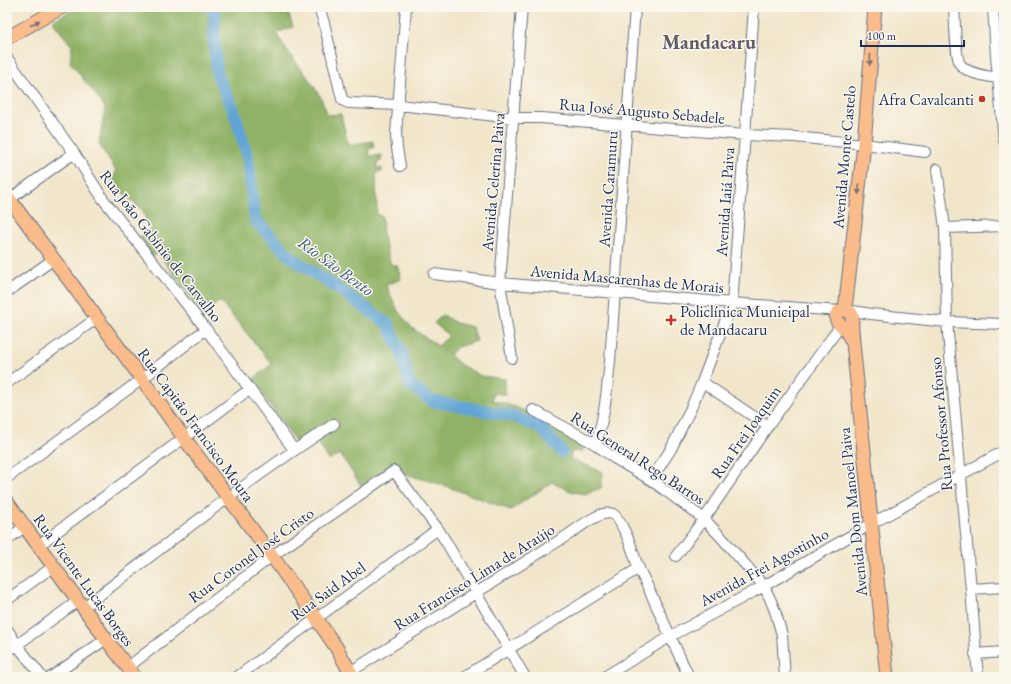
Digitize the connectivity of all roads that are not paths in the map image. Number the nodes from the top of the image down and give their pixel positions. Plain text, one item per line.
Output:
1 (62, 7) edge
2 (319, 7) edge
3 (406, 7) edge
4 (522, 7) edge
5 (635, 7) edge
6 (754, 7) edge
7 (875, 7) edge
8 (954, 7) edge
9 (993, 7) edge
10 (7, 38) edge
11 (1000, 56) edge
12 (7, 58) edge
13 (998, 78) junction
14 (399, 105) junction
15 (513, 118) junction
16 (1003, 120) edge
17 (627, 126) junction
18 (745, 135) junction
19 (1004, 141) edge
20 (864, 144) junction
21 (925, 152) dead end
22 (74, 153) junction
23 (400, 166) dead end
24 (937, 169) dead end
25 (8, 199) edge
26 (1004, 226) edge
27 (945, 228) junction
28 (54, 259) junction
29 (434, 274) dead end
30 (500, 283) junction
31 (7, 292) edge
32 (616, 293) junction
33 (732, 303) junction
34 (97, 318) junction
35 (844, 318) junction
36 (947, 322) junction
37 (1004, 324) edge
38 (206, 329) junction
39 (853, 344) joint
40 (512, 358) dead end
41 (142, 379) junction
42 (702, 382) junction
43 (7, 383) edge
44 (250, 389) junction
45 (533, 410) dead end
46 (334, 424) dead end
47 (768, 426) junction
48 (184, 438) junction
49 (595, 444) junction
50 (294, 450) junction
51 (1004, 451) edge
52 (960, 475) junction
53 (7, 478) edge
54 (651, 480) junction
55 (229, 498) junction
56 (7, 502) edge
57 (704, 519) junction
58 (872, 524) junction
59 (24, 527) junction
60 (438, 529) junction
61 (7, 540) edge
62 (39, 546) junction
63 (272, 556) junction
64 (676, 556) dead end
65 (54, 566) junction
66 (639, 568) junction
67 (764, 586) junction
68 (1004, 587) edge
69 (971, 589) junction
70 (476, 593) junction
71 (7, 600) edge
72 (81, 604) junction
73 (316, 618) junction
74 (7, 629) edge
75 (671, 636) junction
76 (106, 639) junction
77 (17, 645) junction
78 (508, 649) junction
79 (7, 652) edge
80 (1004, 652) edge
81 (975, 654) junction
82 (132, 672) edge
83 (349, 675) edge
84 (42, 677) edge
85 (51, 677) edge
86 (237, 677) edge
87 (464, 677) edge
88 (525, 677) edge
89 (604, 677) edge
90 (689, 677) edge
91 (786, 677) edge
92 (887, 677) edge
93 (978, 677) edge

10 -> 1 main road
2 - 14 street, Rua José Augusto Sebadele
3 - 14 street
4 - 15 street, Avenida Celerina Paiva
5 - 17 street, Avenida Caramuru
6 - 18 street, Avenida Iaiá Paiva
7 -> 20 main road, Avenida Monte Castelo
8 - 13 street
9 - 11 street
11 - 13 street
12 - 22 street, Rua João Gabínio de Carvalho
13 - 16 street
14 - 15 street, Rua José Augusto Sebadele
14 - 23 street
15 - 17 street, Rua José Augusto Sebadele
15 - 30 street, Avenida Celerina Paiva
16 - 19 street
17 - 18 street, Rua José Augusto Sebadele
17 - 32 street, Avenida Caramuru
18 - 20 street, Rua José Augusto Sebadele
18 - 33 street, Avenida Iaiá Paiva
20 - 21 street, Rua José Augusto Sebadele
20 -> 35 main road, Avenida Monte Castelo
22 - 25 street
22 - 38 street, Rua João Gabínio de Carvalho
24 - 27 street, Rua Professor Afonso
25 - 28 main road, Rua Capitão Francisco Moura
26 - 27 street
27 - 36 street, Rua Professor Afonso
28 - 31 street
28 - 34 main road, Rua Capitão Francisco Moura
29 - 30 street, Avenida Mascarenhas de Morais
30 - 32 street, Avenida Mascarenhas de Morais
30 - 40 street, Avenida Celerina Paiva
32 - 33 street, Avenida Mascarenhas de Morais
32 - 49 street, Avenida Caramuru
33 - 35 street, Avenida Mascarenhas de Morais
33 - 42 street, Avenida Iaiá Paiva
34 - 41 main road, Rua Capitão Francisco Moura
34 - 43 street
35 - 36 street, Avenida Mascarenhas de Morais
35 - 39 main road, Avenida Monte Castelo
35 - 47 street, Rua Frei Joaquim
36 - 37 street
36 - 52 street, Rua Professor Afonso
38 - 41 street
38 - 44 street, Rua João Gabínio de Carvalho
39 - 58 main road, Avenida Dom Manoel Paiva
41 - 48 main road, Rua Capitão Francisco Moura
41 - 53 street
42 - 47 street
42 - 54 street, Avenida Iaiá Paiva
44 - 48 street
44 - 50 street, Rua João Gabínio de Carvalho
45 - 49 street, Rua General Rego Barros
46 - 50 street
47 - 57 street, Rua Frei Joaquim
48 - 55 main road, Rua Capitão Francisco Moura
48 - 62 street
49 - 54 street, Rua General Rego Barros
50 - 55 street
51 - 52 street, Avenida Frei Agostinho
52 - 58 street, Avenida Frei Agostinho
52 - 69 street, Rua Professor Afonso
54 - 57 street, Rua General Rego Barros
55 - 63 main road, Rua Capitão Francisco Moura
55 - 72 street
56 - 59 main road, Rua Vicente Lucas Borges
57 - 64 street, Rua Frei Joaquim
57 - 67 street, Rua General Rego Barros
58 - 67 street, Avenida Frei Agostinho
58 - 92 main road, Avenida Dom Manoel Paiva
59 - 61 street
59 - 62 main road, Rua Vicente Lucas Borges
60 - 63 street, Rua Coronel José Cristo
60 - 70 street
60 - 73 street, Rua Said Abel
62 - 65 main road, Rua Vicente Lucas Borges
63 - 73 main road, Rua Capitão Francisco Moura
63 - 82 street, Rua Coronel José Cristo
65 - 71 street
65 - 72 main road, Rua Vicente Lucas Borges
66 - 70 street, Rua Francisco Lima de Araújo
66 - 75 street
66 - 78 street
67 - 75 street, Avenida Frei Agostinho
67 - 91 street, Rua General Rego Barros
68 - 69 street
69 - 81 street, Rua Professor Afonso
70 - 78 street
70 - 83 street, Rua Francisco Lima de Araújo
72 - 76 main road, Rua Vicente Lucas Borges
72 - 77 street
73 - 83 main road, Rua Capitão Francisco Moura
73 - 86 street, Rua Said Abel
74 - 77 street
75 - 89 street, Avenida Frei Agostinho
75 - 90 street
76 - 82 main road, Rua Vicente Lucas Borges
76 - 85 street
77 - 79 street
77 - 84 street
78 - 87 street
78 - 88 street
80 - 81 street
81 - 93 street, Rua Professor Afonso

